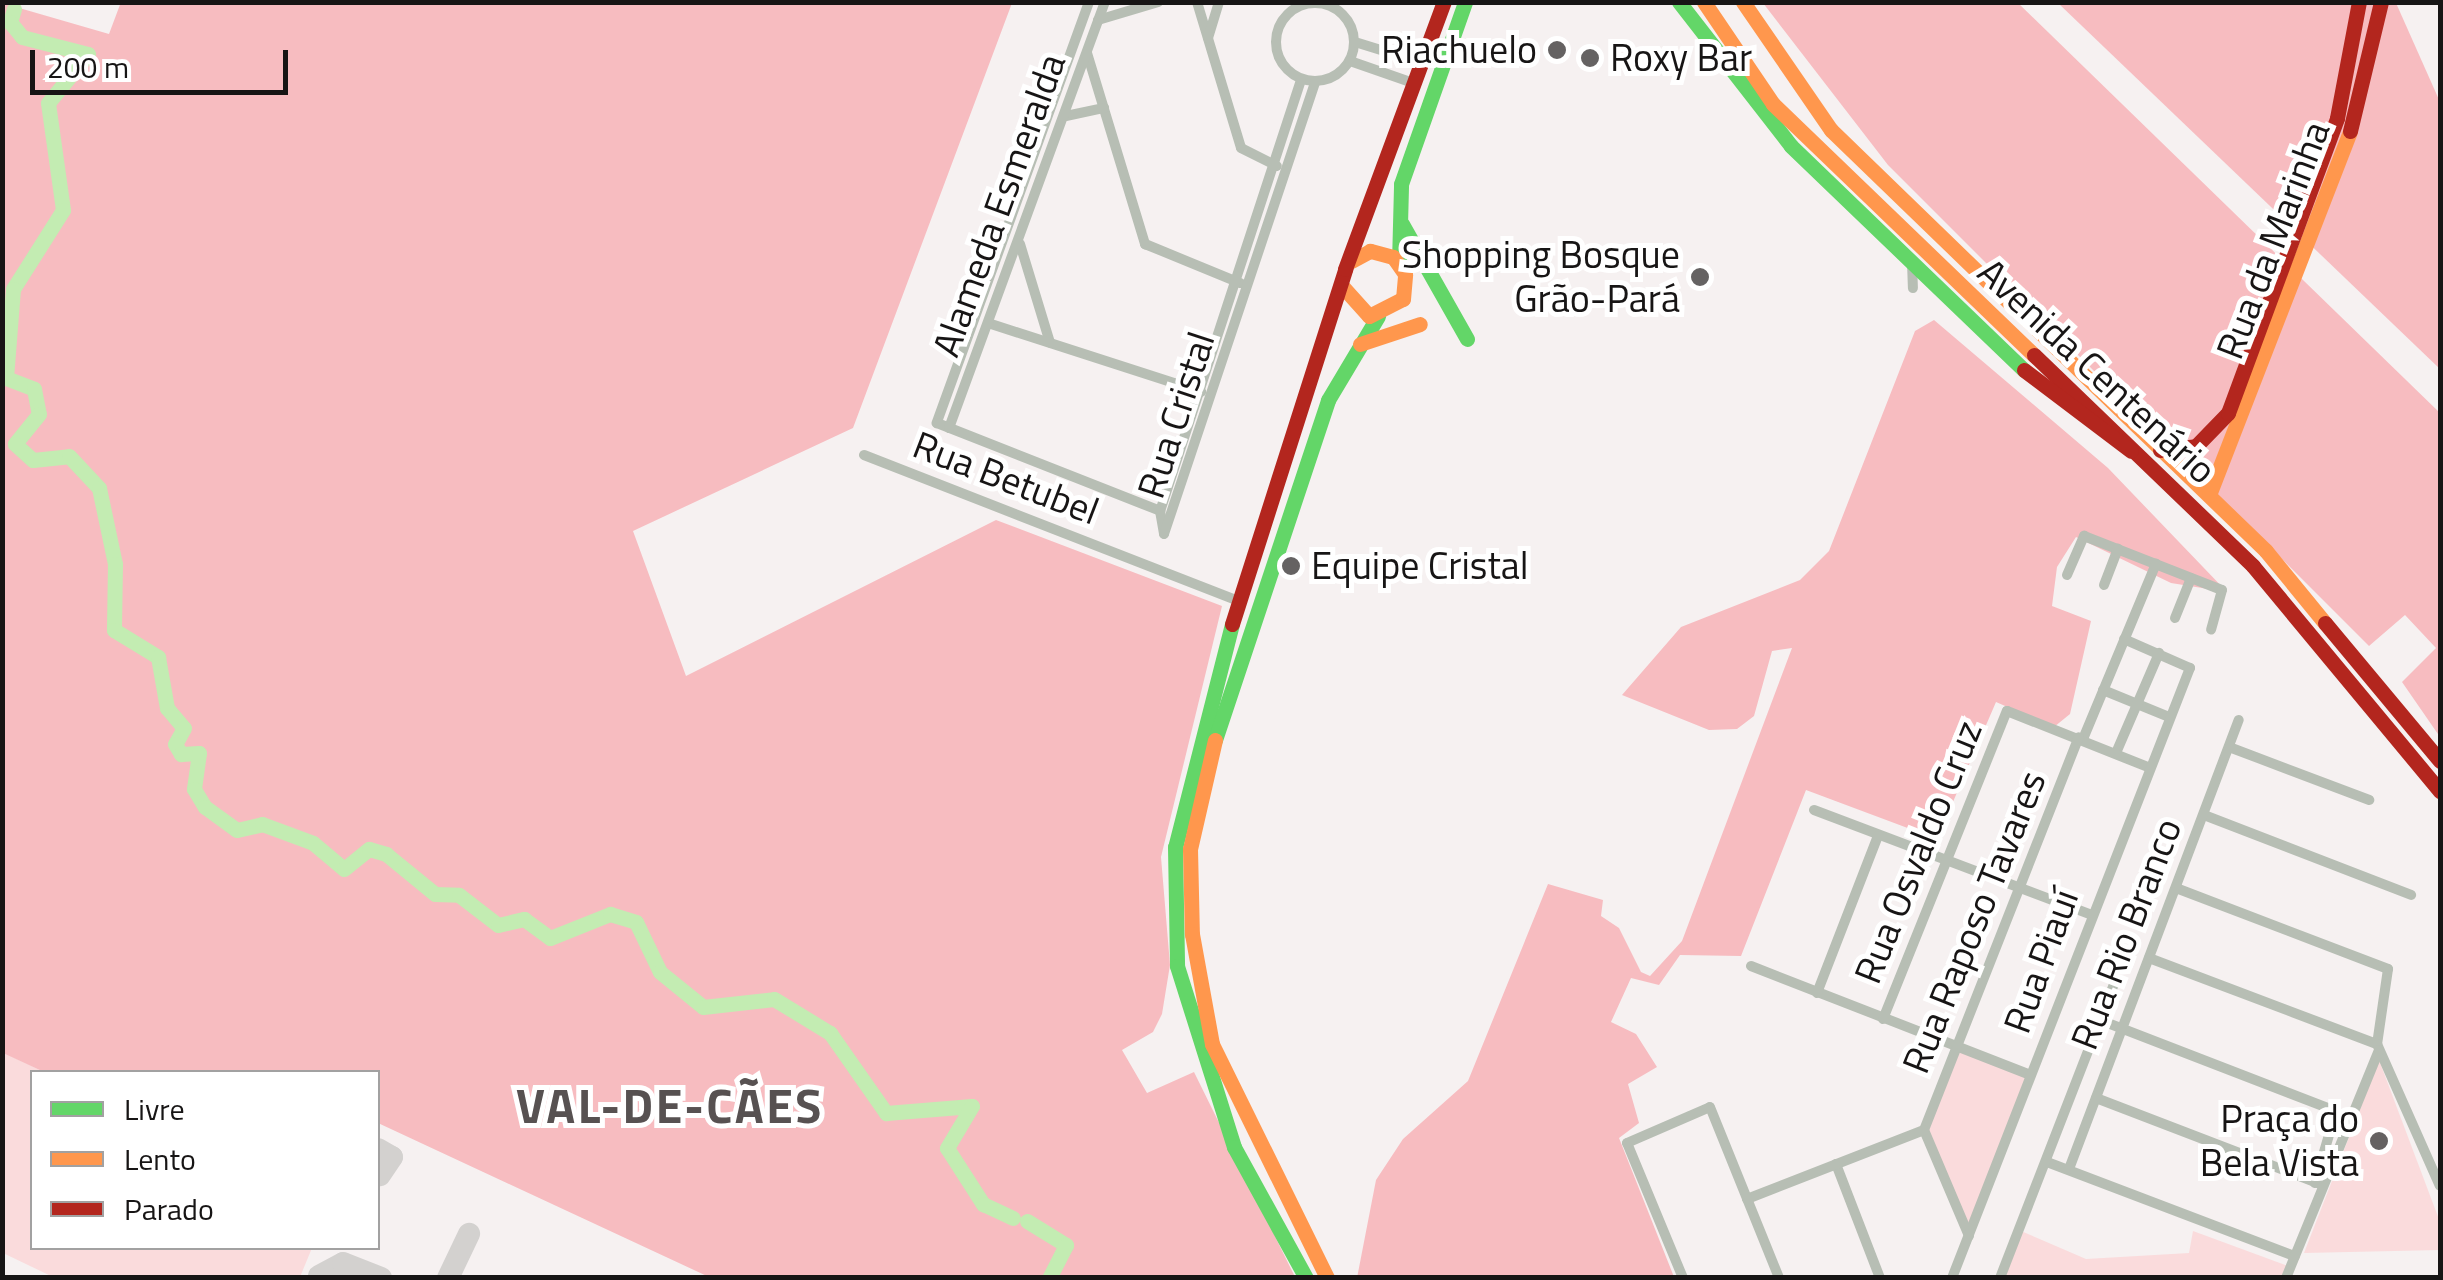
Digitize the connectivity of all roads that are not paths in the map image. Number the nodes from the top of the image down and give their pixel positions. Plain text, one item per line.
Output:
1 (1089, 2) edge
2 (1104, 2) edge
3 (1158, 2) edge
4 (1196, 2) edge
5 (1219, 2) edge
6 (1444, 2) edge
7 (1456, 2) edge
8 (1465, 2) edge
9 (1679, 2) edge
10 (1704, 2) edge
11 (1743, 2) edge
12 (2359, 2) edge
13 (2381, 2) edge
14 (1327, 4) edge
15 (1342, 7) edge
16 (1098, 20) junction
17 (1454, 30) junction
18 (1208, 38) junction
19 (1355, 42) junction
20 (1087, 54) junction
21 (1350, 60) junction
22 (1423, 64) junction
23 (1301, 80) junction
24 (1316, 82) junction
25 (1416, 84) junction
26 (1104, 108) junction
27 (1066, 116) junction
28 (1044, 124) junction
29 (1060, 130) junction
30 (1278, 166) junction
31 (1400, 221) junction
32 (1263, 227) junction
33 (1020, 244) junction
34 (1912, 261) junction
35 (1350, 262) junction
36 (1399, 263) junction
37 (1240, 284) junction
38 (1342, 286) junction
39 (1944, 294) junction
40 (980, 302) junction
41 (995, 306) junction
42 (1378, 316) junction
43 (988, 324) junction
44 (1420, 324) dead end
45 (1467, 339) dead end
46 (1050, 343) junction
47 (1352, 349) junction
48 (1201, 392) junction
49 (949, 428) junction
50 (2160, 450) junction
51 (1181, 451) junction
52 (2135, 453) junction
53 (864, 455) dead end
54 (1194, 455) junction
55 (2208, 495) junction
56 (1160, 512) junction
57 (2118, 549) junction
58 (2156, 564) junction
59 (2066, 575) dead end
60 (2191, 578) junction
61 (2104, 586) dead end
62 (1238, 601) junction
63 (2176, 618) dead end
64 (2210, 630) dead end
65 (2124, 639) junction
66 (2159, 653) junction
67 (2103, 690) junction
68 (2137, 704) junction
69 (2169, 717) junction
70 (2239, 720) dead end
71 (2081, 738) junction
72 (2229, 747) junction
73 (2116, 753) junction
74 (2440, 762) edge
75 (2148, 767) junction
76 (2440, 792) edge
77 (2369, 800) dead end
78 (1814, 810) dead end
79 (2204, 816) junction
80 (1878, 836) junction
81 (1945, 860) junction
82 (2176, 888) junction
83 (2019, 889) junction
84 (2411, 895) dead end
85 (2089, 914) junction
86 (2149, 958) junction
87 (1751, 966) dead end
88 (2115, 982) dead end
89 (1816, 993) junction
90 (1884, 1019) junction
91 (2100, 1020) junction
92 (2122, 1028) junction
93 (2378, 1047) junction
94 (1956, 1048) junction
95 (2030, 1075) junction
96 (2096, 1098) junction
97 (1924, 1130) junction
98 (2047, 1162) junction
99 (1836, 1164) junction
100 (2068, 1169) junction
101 (2319, 1184) junction
102 (2440, 1186) edge
103 (1748, 1198) junction
104 (1969, 1236) junction
105 (2295, 1256) junction
106 (1306, 1278) edge
107 (1326, 1278) edge
108 (1683, 1278) edge
109 (1779, 1278) edge
110 (1880, 1278) edge
111 (1952, 1278) edge
112 (2000, 1278) edge
113 (2286, 1278) edge

1 - 28 street, Alameda Esmeralda
2 - 16 street, Alameda Esmeralda
3 - 16 street
4 - 18 street
5 - 18 street
6 - 22 main road
7 - 17 main road
8 - 17 main road
9 - 34 main road
10 - 52 main road, Avenida Centenário
11 - 50 main road, Avenida Centenário
12 - 50 main road, Rua da Marinha
13 - 55 main road, Rua da Marinha
14 - 15 street
14 - 23 street
15 - 19 street
16 - 20 street, Alameda Esmeralda
17 - 31 main road
18 - 30 street
19 - 21 street
19 - 22 street
20 - 26 street
20 - 27 street, Alameda Esmeralda
21 - 24 street
21 - 25 street
22 - 25 main road
23 - 24 street
23 - 30 street, Rua Cristal
24 - 32 street, Rua Cristal
25 - 35 main road
26 - 27 street
26 - 37 street
27 - 29 street, Alameda Esmeralda
28 - 29 street
28 - 40 street, Alameda Esmeralda
29 - 33 street, Alameda Esmeralda
30 - 32 street, Rua Cristal
31 - 36 main road
31 - 45 main road
32 - 37 street, Rua Cristal
32 - 54 street, Rua Cristal
33 - 41 street, Alameda Esmeralda
33 - 46 street
34 - 39 main road
34 - 39 street
35 - 36 main road
35 - 38 main road
36 - 42 main road
37 - 48 street, Rua Cristal
38 - 42 main road
38 - 62 main road
39 - 52 main road
40 - 41 street
40 - 49 street, Alameda Esmeralda
41 - 43 street, Alameda Esmeralda
42 - 47 main road
43 - 46 street
43 - 49 street, Alameda Esmeralda
44 - 47 main road
46 - 48 street
47 - 107 main road
48 - 51 street, Rua Cristal
49 - 56 street
50 - 55 main road, Avenida Centenário
51 - 54 street
51 - 56 street, Rua Cristal
52 - 76 main road, Avenida Centenário
53 - 62 street, Rua Betubel
54 - 56 street, Rua Cristal
55 - 74 main road, Avenida Centenário
57 - 58 street
57 - 59 street
57 - 61 street
58 - 60 street
58 - 65 street, Rua Raposo Tavares
60 - 63 street
60 - 64 street
62 - 106 main road
65 - 66 street
65 - 67 street, Rua Raposo Tavares
66 - 68 street
66 - 69 street, Rua Piauí
67 - 68 street
67 - 71 street, Rua Raposo Tavares
68 - 69 street
68 - 73 street
69 - 75 street, Rua Piauí
70 - 72 street, Rua Rio Branco
71 - 73 street
71 - 81 street, Rua Osvaldo Cruz
71 - 83 street, Rua Raposo Tavares
72 - 77 street
72 - 79 street, Rua Rio Branco
73 - 75 street
75 - 85 street, Rua Piauí
78 - 80 street
79 - 82 street, Rua Rio Branco
79 - 84 street
80 - 81 street
80 - 89 street
81 - 83 street
81 - 90 street, Rua Osvaldo Cruz
82 - 86 street, Rua Rio Branco
82 - 93 street
83 - 85 street
83 - 94 street, Rua Raposo Tavares
85 - 95 street, Rua Piauí
86 - 92 street, Rua Rio Branco
86 - 93 street
87 - 89 street
88 - 91 street, Rua Rio Branco
89 - 90 street
90 - 94 street
91 - 92 street
91 - 98 street, Rua Rio Branco
92 - 96 street, Rua Rio Branco
92 - 101 street
93 - 101 street
93 - 102 street
94 - 95 street
94 - 97 street, Rua Raposo Tavares
95 - 104 street, Rua Piauí
96 - 100 street, Rua Rio Branco
96 - 101 street
97 - 99 street
97 - 104 street
98 - 100 street
98 - 112 street, Rua Rio Branco
99 - 103 street
99 - 110 street
100 - 105 street
101 - 105 street
103 - 108 street
103 - 109 street
104 - 111 street, Rua Piauí
105 - 113 street

